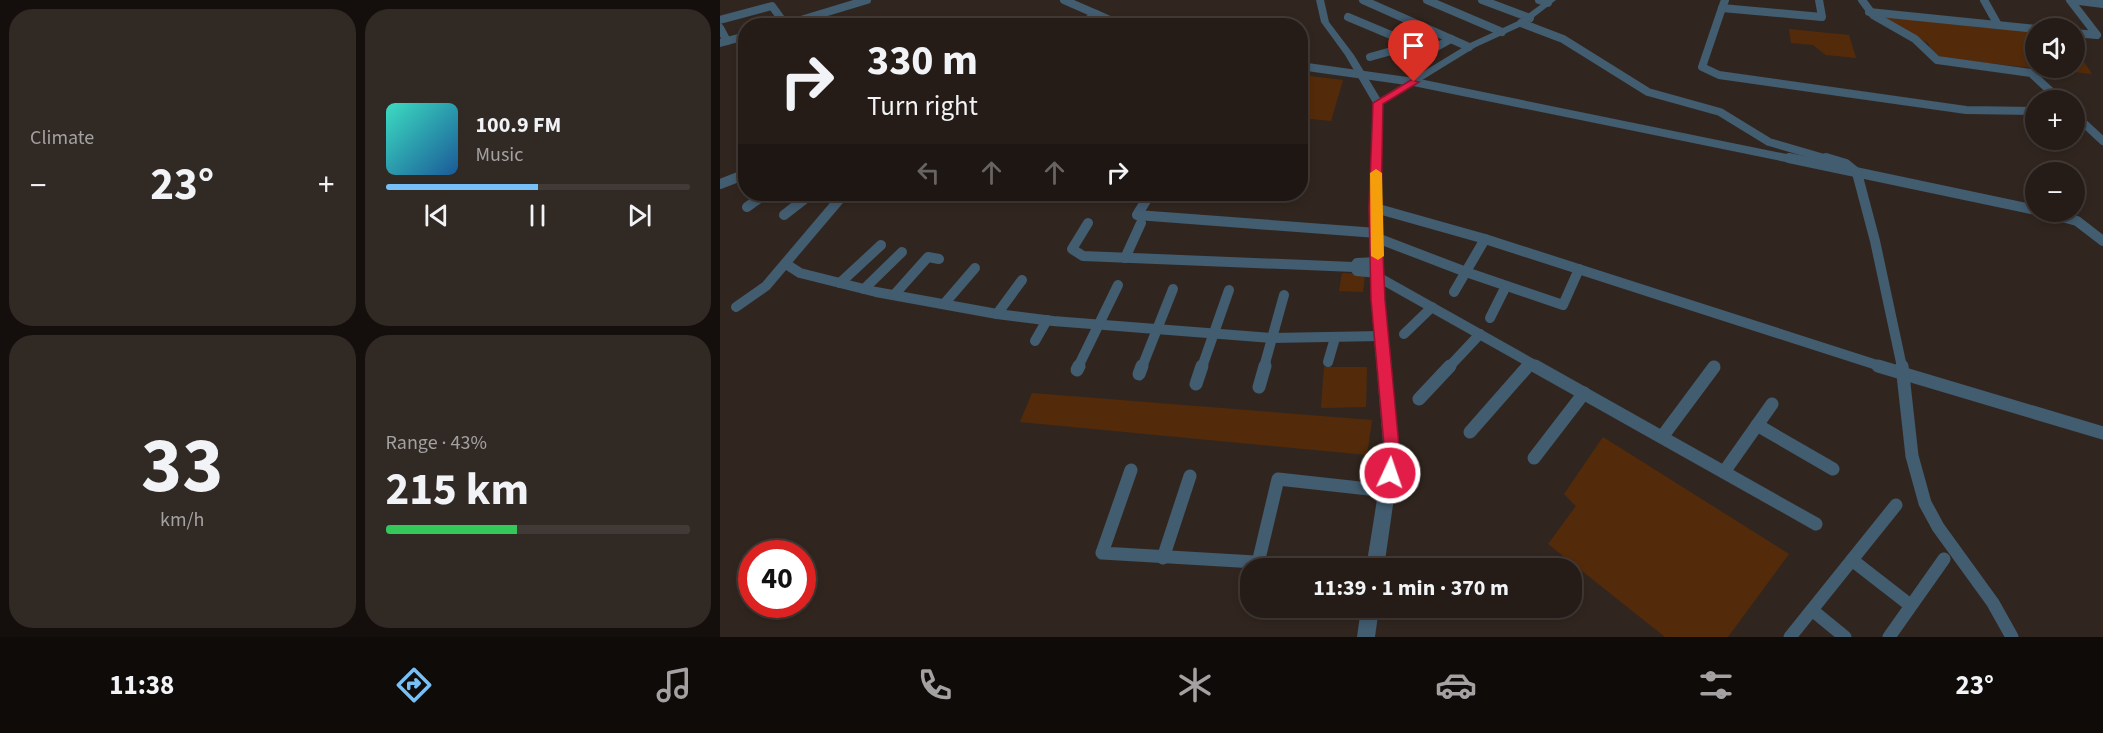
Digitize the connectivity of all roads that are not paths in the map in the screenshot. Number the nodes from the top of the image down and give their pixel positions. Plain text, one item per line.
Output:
1 (867, 0) edge
2 (1064, 0) edge
3 (1320, 0) edge
4 (1363, 0) edge
5 (1427, 0) edge
6 (1482, 0) edge
7 (1819, 0) edge
8 (1862, 0) edge
9 (1984, 0) edge
10 (2071, 0) edge
11 (1546, 1) edge
12 (1723, 4) edge
13 (2103, 4) edge
14 (1869, 12) junction
15 (1096, 14) junction
16 (1348, 17) dead end
17 (779, 18) edge
18 (807, 18) edge
19 (1090, 18) edge
20 (1105, 18) edge
21 (1525, 20) junction
22 (720, 21) edge
23 (1998, 25) junction
24 (720, 28) edge
25 (2025, 28) edge
26 (1502, 32) junction
27 (2085, 35) edge
28 (2100, 38) edge
29 (1451, 39) junction
30 (724, 42) edge
31 (1413, 45) junction
32 (1469, 47) junction
33 (1370, 57) dead end
34 (1308, 67) edge
35 (1361, 75) junction
36 (1414, 82) junction
37 (2049, 90) edge
38 (1378, 103) junction
39 (2025, 111) edge
40 (2085, 124) edge
41 (2103, 141) edge
42 (1857, 173) junction
43 (738, 177) edge
44 (720, 184) edge
45 (755, 201) edge
46 (802, 201) edge
47 (838, 201) edge
48 (1145, 201) edge
49 (747, 207) dead end
50 (1375, 208) junction
51 (2025, 208) edge
52 (784, 215) dead end
53 (2079, 222) edge
54 (1088, 223) dead end
55 (1141, 223) dead end
56 (1377, 236) junction
57 (1485, 239) junction
58 (2103, 241) edge
59 (882, 245) dead end
60 (902, 252) dead end
61 (1125, 258) junction
62 (939, 259) dead end
63 (786, 264) junction
64 (975, 268) dead end
65 (1579, 269) junction
66 (1378, 270) junction
67 (1466, 272) junction
68 (1022, 280) dead end
69 (840, 283) junction
70 (1118, 285) dead end
71 (1506, 286) junction
72 (864, 289) junction
73 (1173, 289) dead end
74 (1228, 290) dead end
75 (1454, 291) dead end
76 (894, 295) junction
77 (1284, 295) dead end
78 (944, 304) junction
79 (736, 307) dead end
80 (1432, 307) junction
81 (998, 314) junction
82 (1490, 318) dead end
83 (1047, 320) junction
84 (1099, 325) junction
85 (1157, 329) junction
86 (1214, 333) junction
87 (1404, 334) dead end
88 (1480, 334) junction
89 (1381, 336) junction
90 (1272, 338) junction
91 (1335, 338) junction
92 (1035, 341) dead end
93 (1328, 362) dead end
94 (1530, 363) junction
95 (1714, 367) dead end
96 (1077, 370) dead end
97 (1139, 374) dead end
98 (1905, 374) junction
99 (1196, 384) dead end
100 (1259, 387) dead end
101 (1584, 393) junction
102 (1419, 399) dead end
103 (1772, 404) dead end
104 (1757, 425) junction
105 (1470, 432) dead end
106 (2103, 433) edge
107 (1662, 437) junction
108 (1534, 458) dead end
109 (1833, 469) dead end
110 (1131, 470) dead end
111 (1724, 472) junction
112 (1190, 476) dead end
113 (1387, 490) junction
114 (1896, 505) dead end
115 (1816, 524) dead end
116 (1163, 558) junction
117 (1259, 558) edge
118 (1377, 558) edge
119 (1944, 559) dead end
120 (1852, 560) junction
121 (1240, 562) edge
122 (1910, 606) junction
123 (1812, 610) junction
124 (1369, 618) edge
125 (1366, 637) edge
126 (1790, 637) edge
127 (1845, 637) edge
128 (1889, 637) edge
129 (2012, 637) edge

1 - 18 street
2 - 15 street
3 - 35 street
4 - 29 street
5 - 26 street
6 - 21 street
7 - 12 street
8 - 14 street
9 - 23 street
10 - 13 street
10 - 28 street
11 - 21 street
12 - 39 street
14 - 23 street
14 - 37 street
15 - 19 street
15 - 20 street
16 - 31 street
17 - 22 street
21 - 26 street
21 - 42 street
23 - 25 street
24 - 30 street
26 - 32 street
27 - 28 street
29 - 31 street
29 - 32 street
31 - 33 street
32 - 36 street
34 - 35 street
35 - 36 street
35 - 38 street
36 - 38 street
36 - 42 street
38 - 50 street
40 - 41 street
42 - 51 street
42 - 98 street
43 - 44 street
45 - 49 street
46 - 52 street
47 - 63 street
48 - 56 street
50 - 56 street
50 - 57 street
53 - 58 street
54 - 61 street
55 - 61 street
56 - 66 street
56 - 67 street
57 - 65 street
57 - 67 street
59 - 69 street
60 - 72 street
61 - 66 street
62 - 76 street
63 - 69 street
63 - 79 street
64 - 78 street
65 - 71 street
65 - 98 street
66 - 80 street
66 - 89 street
67 - 71 street
67 - 75 street
68 - 81 street
69 - 72 street
70 - 84 street
71 - 82 street
72 - 76 street
73 - 85 street
74 - 86 street
76 - 78 street
77 - 90 street
78 - 81 street
80 - 87 street
80 - 88 street
81 - 83 street
83 - 84 street
83 - 92 street
84 - 85 street
84 - 96 street
85 - 86 street
85 - 97 street
86 - 90 street
86 - 99 street
88 - 94 street
88 - 102 street
89 - 91 street
89 - 113 street
90 - 91 street
90 - 100 street
91 - 93 street
94 - 101 street
94 - 105 street
95 - 107 street
98 - 106 street
98 - 129 street
101 - 107 street
101 - 108 street
103 - 104 street
104 - 109 street
104 - 111 street
107 - 111 street
110 - 116 street
111 - 115 street
112 - 116 street
113 - 117 street
113 - 118 street
114 - 120 street
116 - 121 street
119 - 122 street
120 - 122 street
120 - 123 street
122 - 128 street
123 - 126 street
123 - 127 street
124 - 125 street

